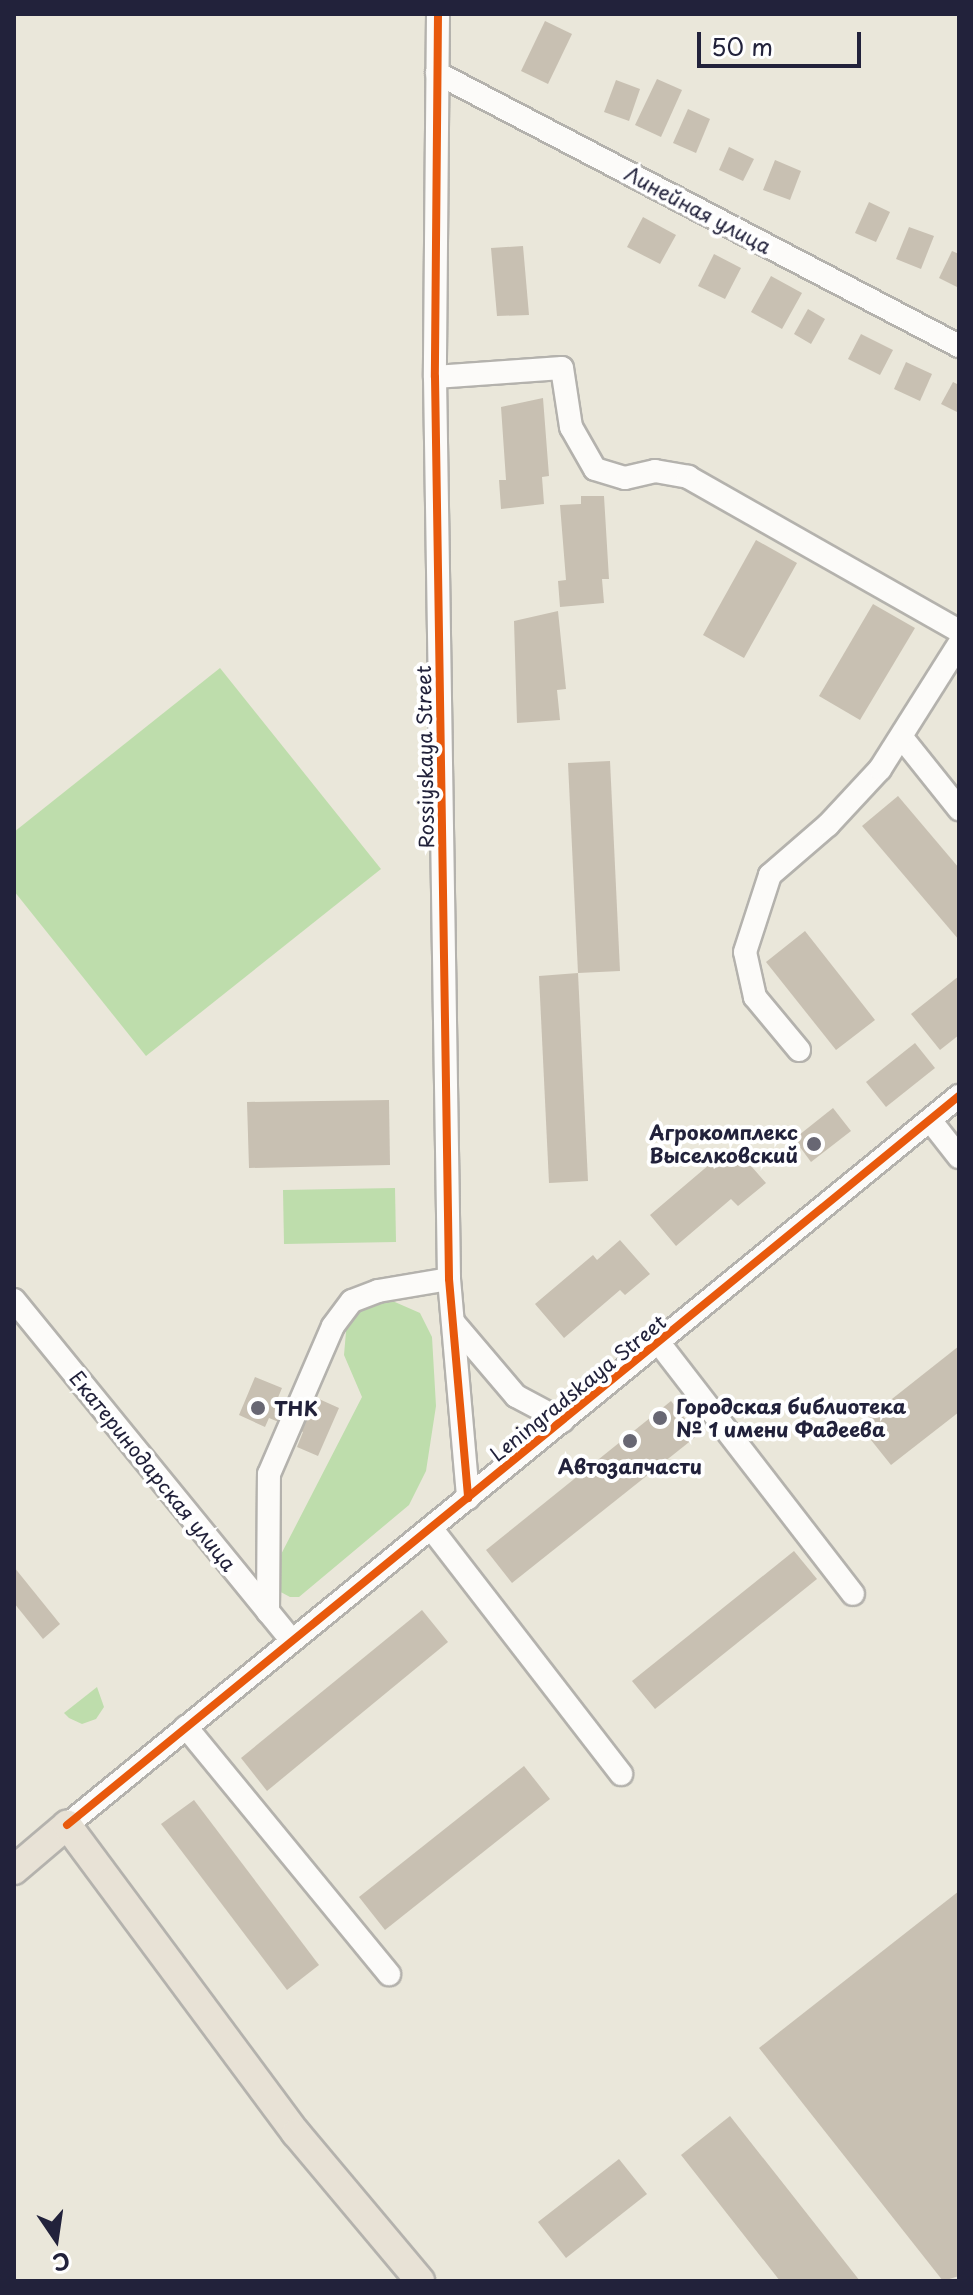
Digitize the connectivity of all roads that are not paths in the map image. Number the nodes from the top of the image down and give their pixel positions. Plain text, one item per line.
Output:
1 (438, 14) edge
2 (437, 73) junction
3 (959, 346) edge
4 (435, 377) junction
5 (959, 631) edge
6 (959, 644) edge
7 (903, 739) junction
8 (959, 809) edge
9 (799, 1050) dead end
10 (959, 1096) edge
11 (930, 1120) junction
12 (959, 1157) edge
13 (449, 1279) junction
14 (14, 1300) edge
15 (453, 1322) junction
16 (659, 1343) junction
17 (563, 1421) junction
18 (468, 1498) junction
19 (431, 1528) junction
20 (853, 1594) dead end
21 (268, 1612) junction
22 (292, 1641) junction
23 (186, 1727) junction
24 (621, 1774) dead end
25 (67, 1825) junction
26 (14, 1870) edge
27 (389, 1974) dead end
28 (420, 2281) edge

1 - 2 street, Rossiyskaya Street
2 - 3 street, Линейная улица
2 - 4 street, Rossiyskaya Street
4 - 5 street
4 - 13 street, Rossiyskaya Street
6 - 7 street
7 - 8 street
7 - 9 street
10 - 11 street, Leningradskaya Street
11 - 12 street
11 - 16 street, Leningradskaya Street
13 - 15 street, Rossiyskaya Street
13 - 21 street
14 - 21 street, Екатеринодарская улица
15 - 17 street
15 - 18 street, Rossiyskaya Street
16 - 17 street, Leningradskaya Street
16 - 20 street
17 - 18 street, Leningradskaya Street
18 - 19 street, Leningradskaya Street
19 - 22 street, Leningradskaya Street
19 - 24 street
21 - 22 street, Екатеринодарская улица
22 - 23 street, Leningradskaya Street
23 - 25 street, Leningradskaya Street
23 - 27 street
25 - 26 main road
25 - 28 main road

